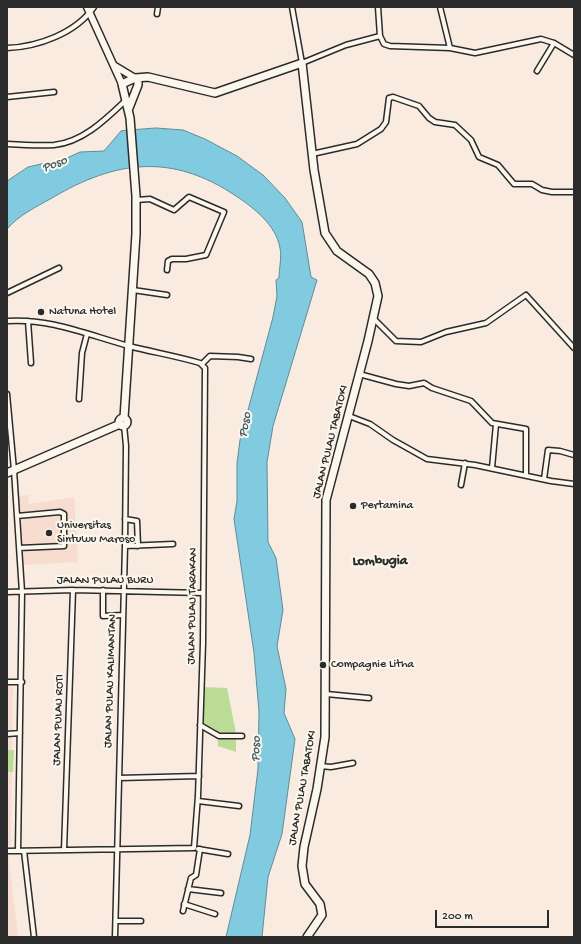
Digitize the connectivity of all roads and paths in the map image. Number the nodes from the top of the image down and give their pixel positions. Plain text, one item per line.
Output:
1 (87, 7) edge
2 (94, 7) edge
3 (158, 7) edge
4 (292, 7) edge
5 (378, 7) edge
6 (440, 7) edge
7 (90, 13) junction
8 (157, 14) dead end
9 (380, 36) junction
10 (554, 43) junction
11 (7, 48) edge
12 (450, 48) junction
13 (574, 55) edge
14 (302, 63) junction
15 (115, 66) junction
16 (537, 71) dead end
17 (145, 77) junction
18 (135, 78) junction
19 (122, 84) junction
20 (138, 85) junction
21 (54, 92) dead end
22 (126, 96) junction
23 (7, 97) edge
24 (129, 108) junction
25 (7, 144) edge
26 (312, 154) junction
27 (574, 192) edge
28 (136, 198) junction
29 (59, 268) dead end
30 (167, 270) dead end
31 (133, 290) junction
32 (7, 292) edge
33 (167, 295) dead end
34 (374, 319) junction
35 (7, 321) edge
36 (28, 321) junction
37 (87, 334) junction
38 (128, 346) junction
39 (574, 348) edge
40 (251, 359) dead end
41 (31, 363) dead end
42 (202, 364) junction
43 (359, 374) junction
44 (7, 394) edge
45 (79, 399) dead end
46 (349, 416) junction
47 (122, 423) junction
48 (496, 424) junction
49 (9, 433) edge
50 (574, 455) edge
51 (465, 463) junction
52 (492, 468) junction
53 (14, 470) junction
54 (7, 473) edge
55 (526, 476) junction
56 (544, 479) junction
57 (574, 484) edge
58 (461, 485) dead end
59 (18, 516) junction
60 (125, 519) junction
61 (172, 544) dead end
62 (125, 546) junction
63 (138, 546) junction
64 (19, 548) junction
65 (72, 590) junction
66 (103, 590) junction
67 (124, 591) junction
68 (7, 592) edge
69 (22, 592) junction
70 (203, 593) junction
71 (123, 615) junction
72 (7, 682) edge
73 (22, 682) junction
74 (326, 694) junction
75 (368, 698) dead end
76 (200, 726) junction
77 (20, 733) junction
78 (7, 734) edge
79 (242, 736) dead end
80 (353, 763) dead end
81 (320, 766) junction
82 (199, 776) junction
83 (119, 778) junction
84 (198, 801) junction
85 (239, 806) dead end
86 (116, 848) junction
87 (194, 848) junction
88 (200, 849) junction
89 (64, 850) junction
90 (7, 851) edge
91 (18, 851) junction
92 (24, 851) junction
93 (228, 854) dead end
94 (188, 889) junction
95 (221, 893) dead end
96 (184, 904) junction
97 (183, 911) dead end
98 (215, 914) dead end
99 (141, 920) dead end
100 (116, 921) junction
101 (34, 937) edge
102 (115, 937) edge
103 (307, 937) edge

1 - 7 main road
2 - 7 street
3 - 8 street
4 - 14 street
5 - 9 street
6 - 12 street
7 - 11 street
7 - 15 main road
9 - 12 street
9 - 14 street
10 - 12 street
10 - 13 street
10 - 16 street
14 - 17 highway
14 - 26 highway, JALAN PULAU TABATOKI
15 - 18 main road
15 - 19 main road
17 - 18 highway
17 - 20 highway
18 - 19 highway
18 - 20 highway
19 - 22 highway
20 - 22 highway
20 - 24 highway
21 - 23 street
22 - 24 highway
22 - 25 street
24 - 28 highway
26 - 27 street
26 - 34 highway, JALAN PULAU TABATOKI
28 - 30 street
28 - 31 highway
29 - 32 street
31 - 33 street
31 - 38 highway
34 - 39 street
34 - 43 highway, JALAN PULAU TABATOKI
35 - 36 street
36 - 37 street
36 - 41 street
37 - 38 street
37 - 45 street
38 - 42 street
38 - 47 highway
40 - 42 street
42 - 70 street, JALAN PULAU TARAKAN
43 - 46 highway, JALAN PULAU TABATOKI
43 - 48 street
44 - 49 street
46 - 51 street
46 - 74 highway, JALAN PULAU TABATOKI
47 - 53 highway
47 - 60 street, JALAN PULAU KALIMANTAN
48 - 52 street
48 - 55 street
49 - 53 street
50 - 56 street
51 - 52 street
51 - 58 street
52 - 55 street
53 - 54 highway
53 - 59 street
55 - 56 street
56 - 57 street
59 - 64 street
59 - 64 street
60 - 62 street, JALAN PULAU KALIMANTAN
60 - 63 street
61 - 63 street
62 - 63 street
62 - 67 street, JALAN PULAU KALIMANTAN
64 - 69 street
65 - 66 street, JALAN PULAU BURU
65 - 69 street, JALAN PULAU BURU
65 - 89 street, JALAN PULAU ROTI
66 - 67 street, JALAN PULAU BURU
66 - 71 street
67 - 70 street, JALAN PULAU BURU
67 - 71 street, JALAN PULAU KALIMANTAN
68 - 69 street, JALAN PULAU BURU
69 - 73 street
70 - 76 street, JALAN PULAU TARAKAN
71 - 83 street, JALAN PULAU KALIMANTAN
72 - 73 street
73 - 77 street
74 - 75 street
74 - 81 highway, JALAN PULAU TABATOKI
76 - 79 street
76 - 82 street, JALAN PULAU TARAKAN
77 - 78 street
77 - 91 street
80 - 81 street
81 - 103 highway, JALAN PULAU TABATOKI
82 - 83 street
82 - 84 street, JALAN PULAU TARAKAN
83 - 86 street, JALAN PULAU KALIMANTAN
84 - 85 street
84 - 87 street, JALAN PULAU TARAKAN
86 - 87 street
86 - 89 street
86 - 100 street, JALAN PULAU KALIMANTAN
87 - 88 street
88 - 93 street
88 - 94 street
89 - 92 street
90 - 91 street
91 - 92 street
92 - 101 street
94 - 95 street
94 - 96 street
96 - 97 street
96 - 98 street
99 - 100 street
100 - 102 street, JALAN PULAU KALIMANTAN

